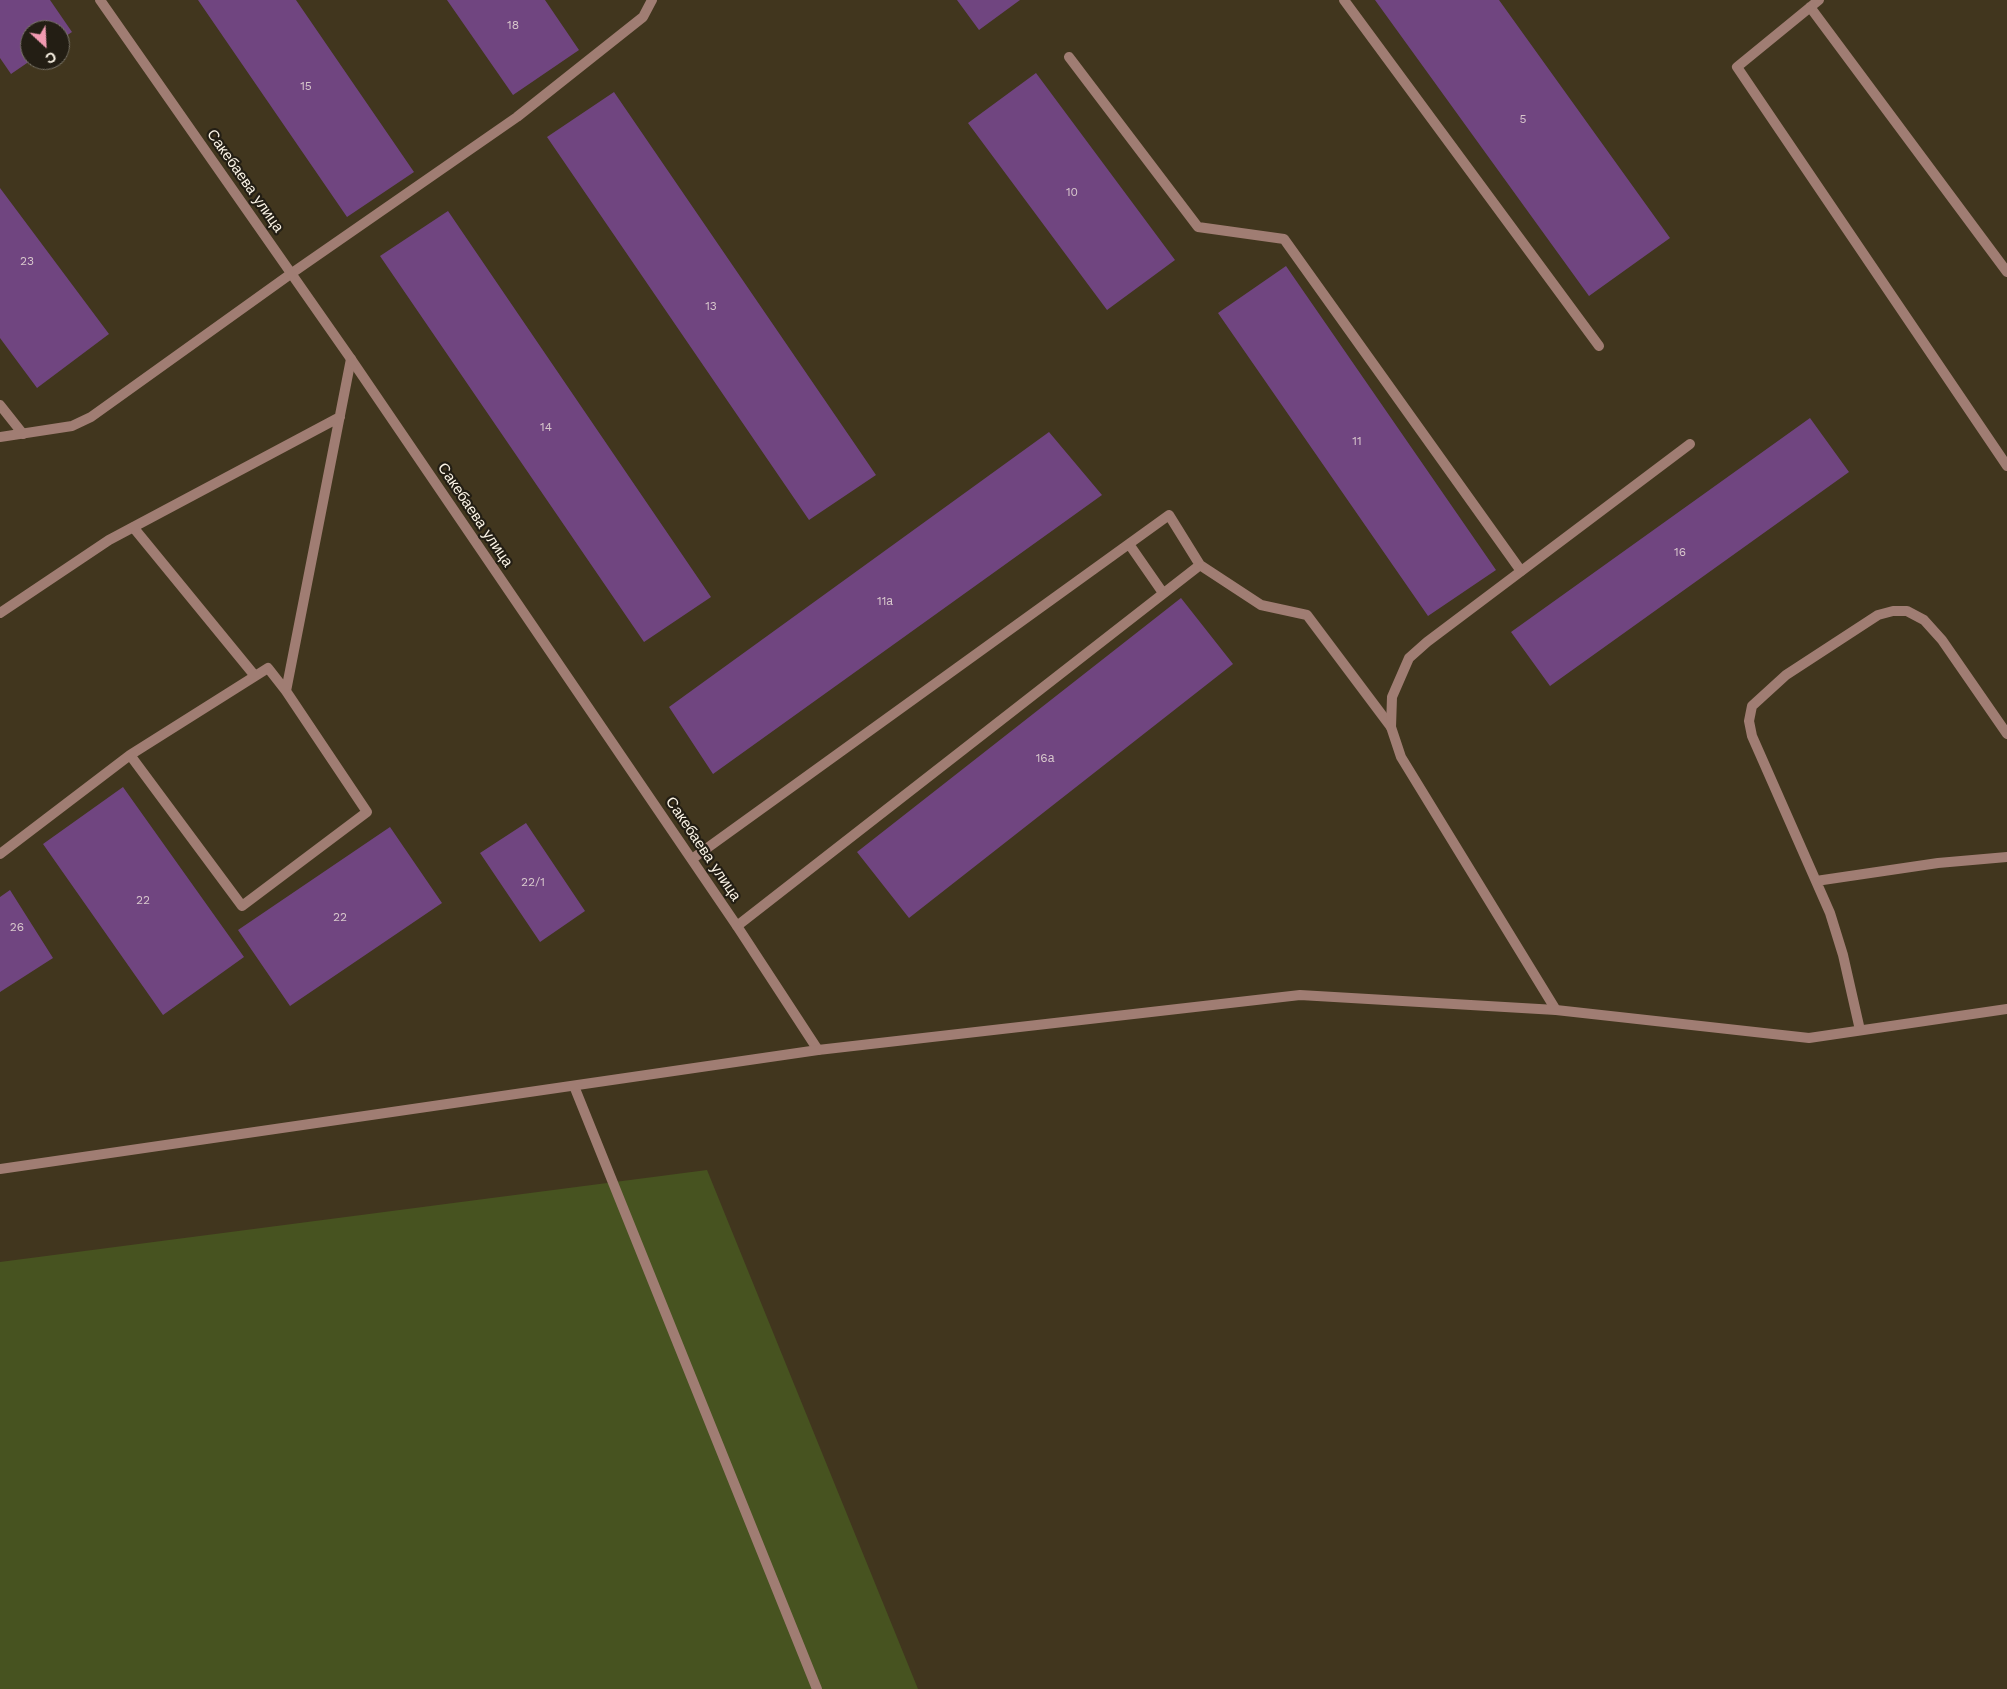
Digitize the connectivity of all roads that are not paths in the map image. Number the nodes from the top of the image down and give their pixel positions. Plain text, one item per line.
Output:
1 (100, 0) edge
2 (652, 0) edge
3 (1344, 0) edge
4 (1819, 0) edge
5 (1810, 8) junction
6 (1069, 57) dead end
7 (2007, 272) edge
8 (292, 273) junction
9 (1599, 346) dead end
10 (351, 360) junction
11 (0, 405) edge
12 (340, 417) junction
13 (23, 434) junction
14 (0, 437) edge
15 (1690, 444) dead end
16 (2007, 466) edge
17 (133, 527) junction
18 (1129, 544) junction
19 (1200, 565) junction
20 (1521, 571) junction
21 (1163, 593) junction
22 (0, 613) edge
23 (254, 676) junction
24 (286, 691) junction
25 (1391, 727) junction
26 (2007, 734) edge
27 (130, 756) junction
28 (0, 854) edge
29 (2007, 857) edge
30 (692, 859) junction
31 (1816, 881) junction
32 (737, 926) junction
33 (2007, 1009) edge
34 (1556, 1010) junction
35 (1860, 1030) junction
36 (818, 1050) junction
37 (574, 1086) junction
38 (0, 1170) edge
39 (817, 1689) edge

1 - 8 street, Сакебаева улица
2 - 8 street
3 - 9 street
4 - 5 street
5 - 7 street
5 - 16 street
6 - 20 street
8 - 10 street, Сакебаева улица
8 - 13 street
10 - 12 street
10 - 30 street, Сакебаева улица
11 - 13 street
12 - 17 street
12 - 24 street
13 - 14 street
15 - 20 street
17 - 22 street
17 - 23 street
18 - 19 street
18 - 21 street
18 - 30 street
19 - 21 street
19 - 25 street
20 - 25 street
21 - 32 street
23 - 24 street
23 - 27 street
24 - 27 street
25 - 34 street
26 - 31 street
27 - 28 street
29 - 31 street
30 - 32 street, Сакебаева улица
31 - 35 street
32 - 36 street, Сакебаева улица
33 - 35 street
34 - 35 street
34 - 36 street
36 - 37 street
37 - 38 street
37 - 39 street

